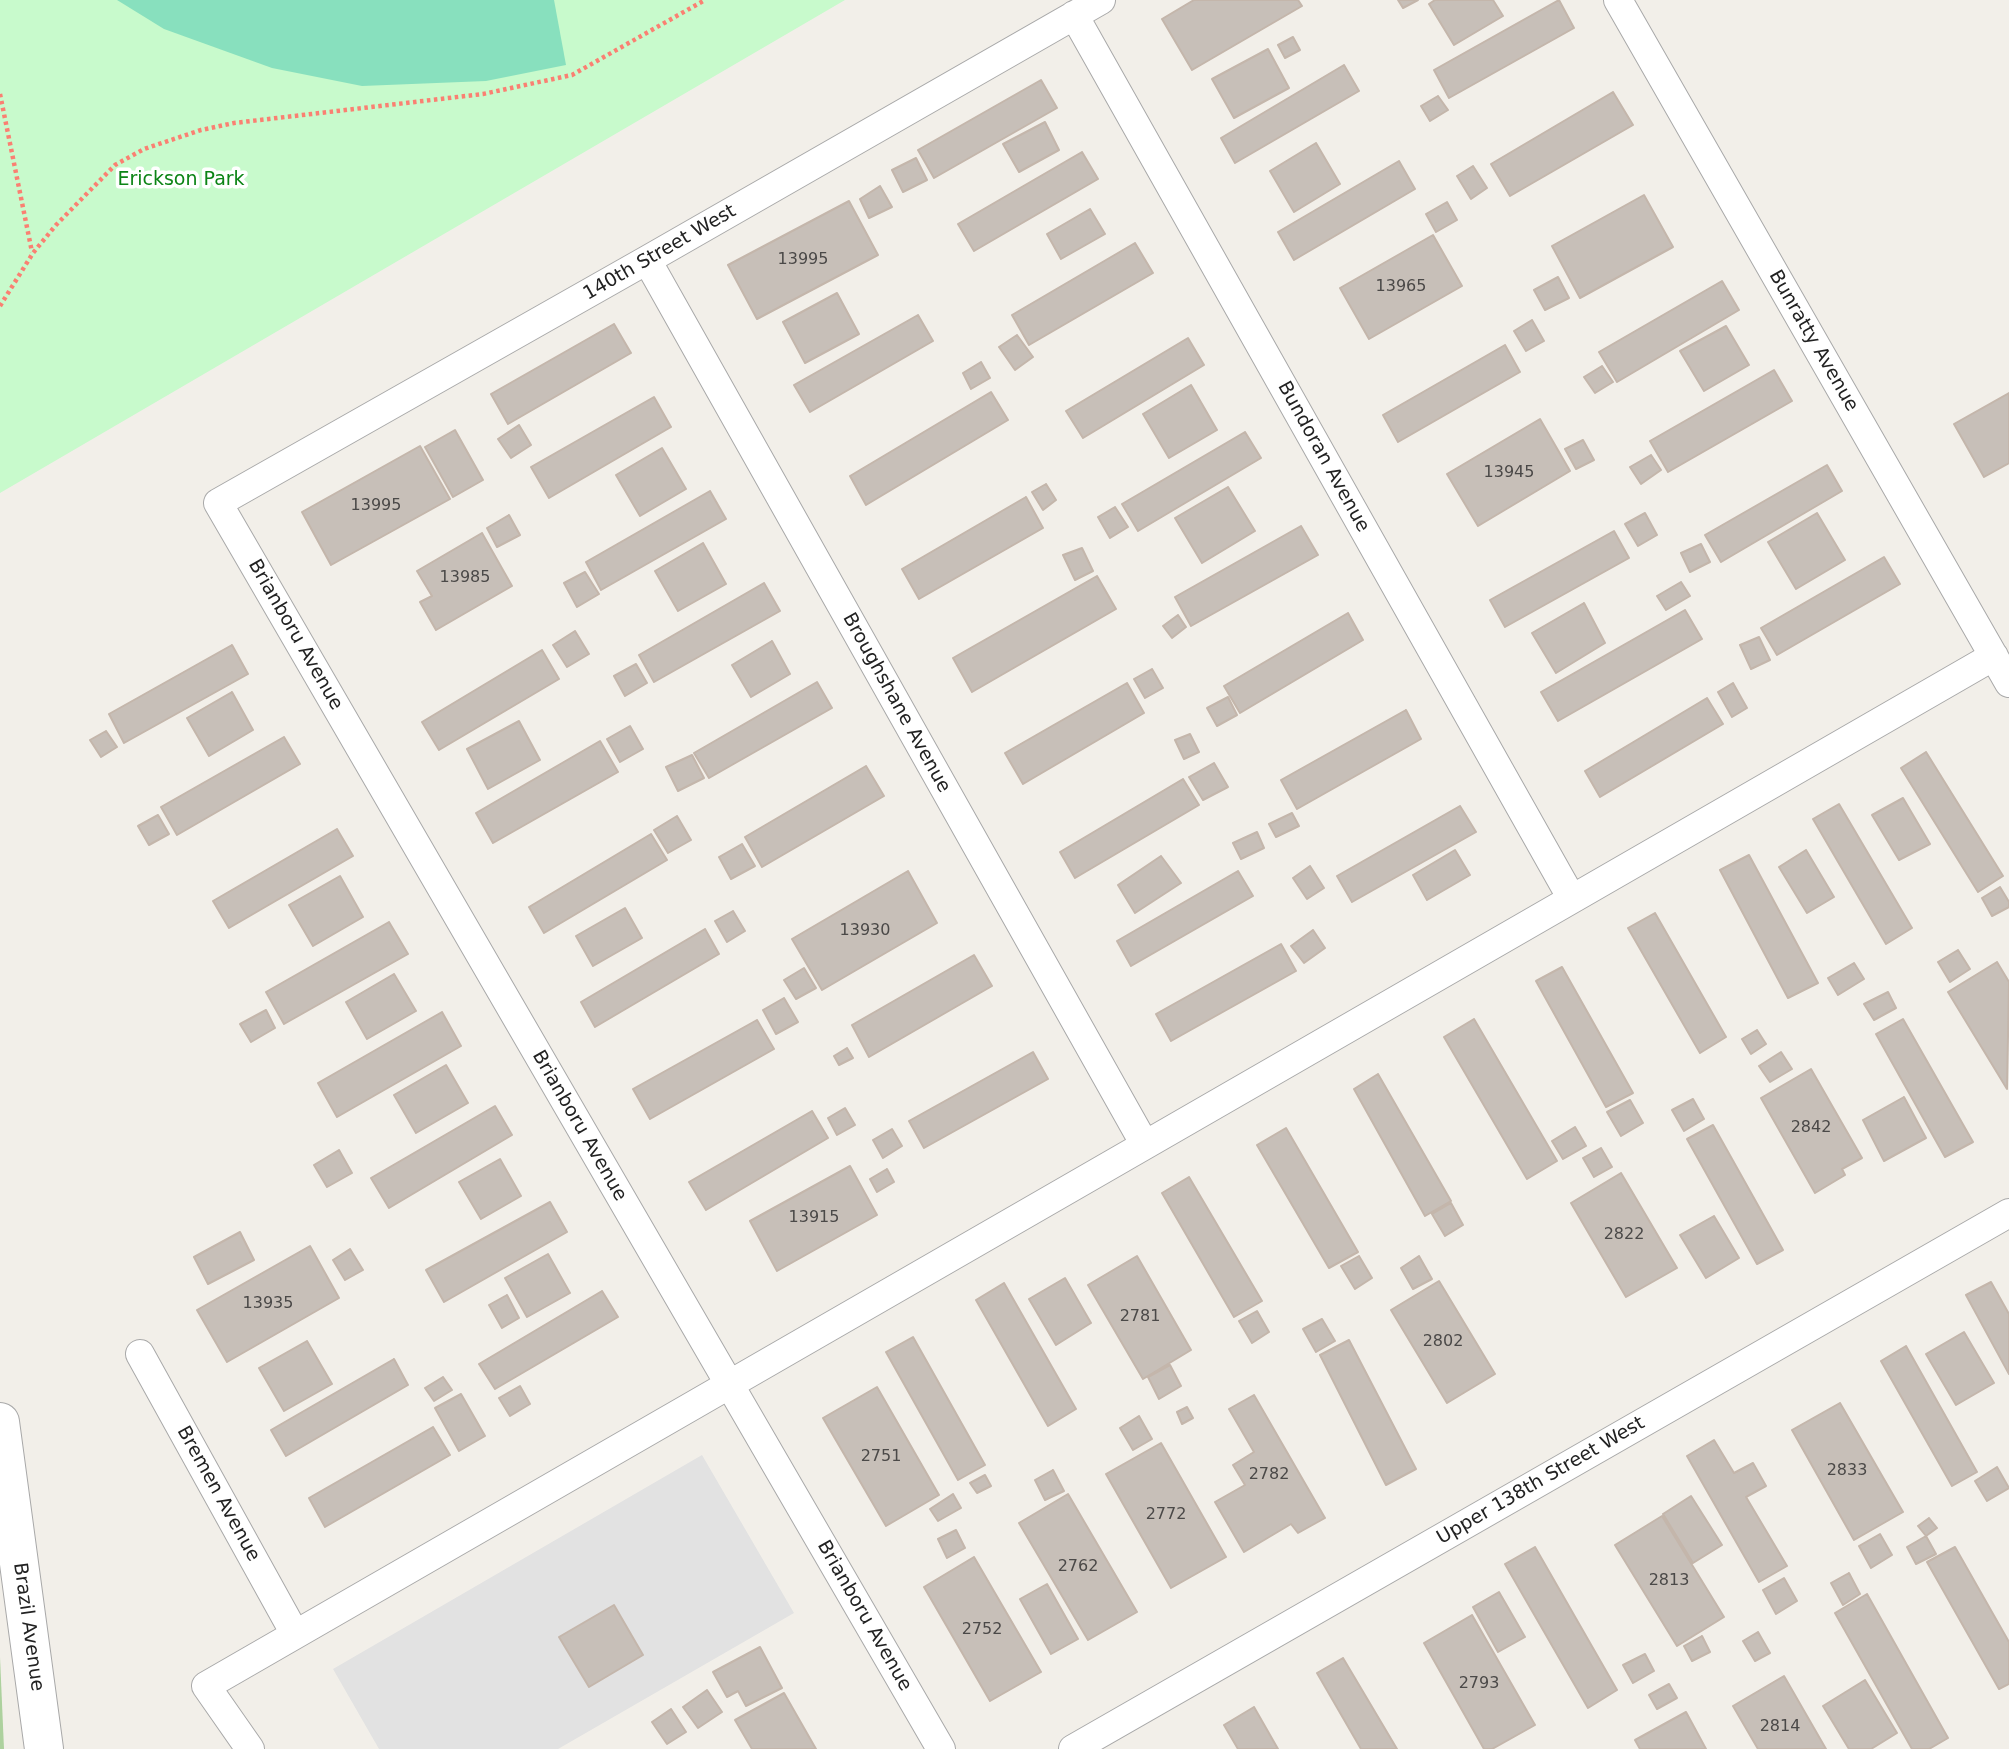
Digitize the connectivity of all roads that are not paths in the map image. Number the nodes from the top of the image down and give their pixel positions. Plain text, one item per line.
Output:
1 (1101, 0) edge
2 (1618, 0) edge
3 (1074, 15) junction
4 (647, 260) junction
5 (218, 503) joint
6 (1994, 656) junction
7 (2009, 683) edge
8 (1572, 899) junction
9 (1144, 1145) junction
10 (2009, 1213) edge
11 (140, 1354) dead end
12 (729, 1384) junction
13 (0, 1422) edge
14 (295, 1634) junction
15 (44, 1749) edge
16 (250, 1749) edge
17 (940, 1749) edge
18 (1073, 1749) edge

1 - 3 lane, 140th Street West
2 - 6 lane, Bunratty Avenue
3 - 4 lane, 140th Street West
3 - 8 lane, Bundoran Avenue
4 - 5 lane, 140th Street West
4 - 9 lane, Broughshane Avenue
5 - 12 lane, Brianboru Avenue
6 - 7 lane, Bunratty Avenue
6 - 8 lane
8 - 9 lane
9 - 12 lane
10 - 18 lane, Upper 138th Street West
11 - 14 lane, Bremen Avenue
12 - 14 lane
12 - 17 lane, Brianboru Avenue
13 - 15 street, Brazil Avenue
14 - 16 lane

